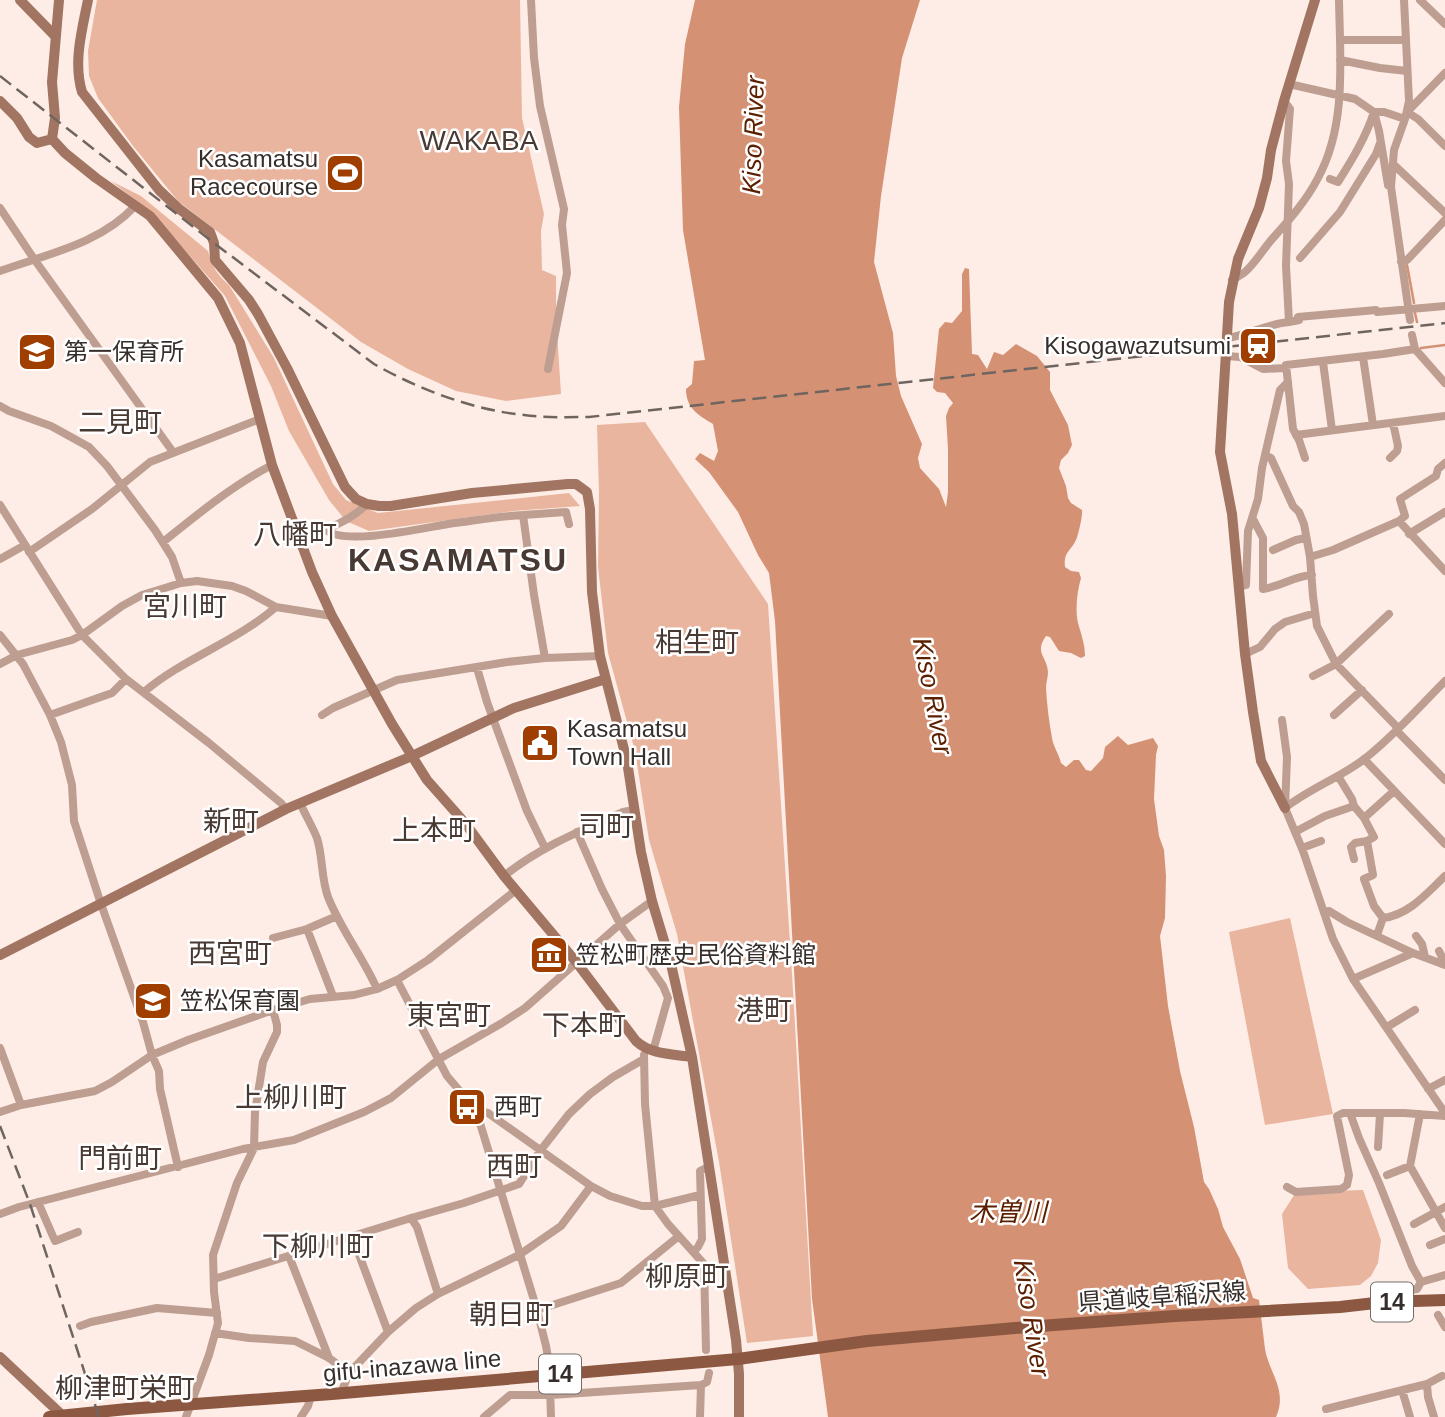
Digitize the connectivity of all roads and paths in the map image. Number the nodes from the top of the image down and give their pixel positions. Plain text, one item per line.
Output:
1 (20, 0) edge
2 (59, 0) edge
3 (88, 0) edge
4 (531, 0) edge
5 (1315, 0) edge
6 (1339, 0) edge
7 (1404, 0) edge
8 (1420, 0) edge
9 (1445, 24) edge
10 (55, 36) junction
11 (1339, 40) junction
12 (1406, 40) junction
13 (1340, 60) junction
14 (1407, 71) junction
15 (1445, 73) edge
16 (1289, 84) junction
17 (1339, 96) junction
18 (1284, 101) junction
19 (0, 102) edge
20 (1374, 112) junction
21 (1406, 116) junction
22 (52, 139) junction
23 (1380, 143) junction
24 (1445, 146) edge
25 (1393, 164) junction
26 (1330, 179) dead end
27 (1392, 205) junction
28 (135, 206) junction
29 (0, 208) edge
30 (1445, 214) edge
31 (1445, 220) edge
32 (1287, 222) junction
33 (34, 258) junction
34 (1300, 258) dead end
35 (1401, 262) junction
36 (0, 271) edge
37 (1232, 280) junction
38 (1445, 306) edge
39 (1408, 309) junction
40 (1410, 320) dead end
41 (1289, 322) junction
42 (1412, 335) dead end
43 (1227, 338) junction
44 (1415, 349) junction
45 (1226, 356) junction
46 (1363, 357) junction
47 (1323, 362) junction
48 (1286, 368) junction
49 (548, 369) dead end
50 (1287, 382) junction
51 (1445, 383) edge
52 (0, 406) edge
53 (1445, 416) edge
54 (260, 419) junction
55 (1393, 423) junction
56 (1373, 425) junction
57 (1332, 430) junction
58 (1296, 435) junction
59 (173, 452) junction
60 (1265, 455) junction
61 (1305, 458) dead end
62 (1390, 458) dead end
63 (1445, 463) edge
64 (272, 465) junction
65 (121, 485) junction
66 (367, 503) junction
67 (0, 505) edge
68 (1445, 512) edge
69 (523, 515) junction
70 (1253, 519) junction
71 (1399, 521) junction
72 (569, 523) dead end
73 (326, 530) junction
74 (1409, 534) junction
75 (1306, 538) junction
76 (299, 539) junction
77 (163, 542) junction
78 (27, 549) junction
79 (1273, 550) dead end
80 (1310, 557) junction
81 (0, 559) edge
82 (1445, 572) edge
83 (1312, 575) junction
84 (181, 583) junction
85 (1239, 587) junction
86 (276, 607) junction
87 (1315, 613) junction
88 (1389, 614) dead end
89 (332, 616) junction
90 (0, 635) edge
91 (82, 635) junction
92 (1245, 654) junction
93 (17, 655) junction
94 (600, 656) junction
95 (545, 658) junction
96 (0, 664) edge
97 (1336, 664) junction
98 (477, 668) junction
99 (1314, 676) dead end
100 (126, 679) junction
101 (606, 679) junction
102 (1445, 681) edge
103 (374, 690) junction
104 (1362, 691) junction
105 (144, 692) junction
106 (50, 715) junction
107 (322, 715) dead end
108 (1334, 715) dead end
109 (493, 717) junction
110 (1282, 720) dead end
111 (1397, 729) junction
112 (412, 756) junction
113 (1364, 759) junction
114 (1338, 776) junction
115 (1445, 780) edge
116 (1394, 791) junction
117 (300, 803) junction
118 (1354, 806) junction
119 (1285, 808) junction
120 (286, 809) junction
121 (634, 810) junction
122 (1363, 818) junction
123 (577, 832) junction
124 (1295, 832) junction
125 (1321, 841) dead end
126 (1367, 841) junction
127 (1445, 844) edge
128 (545, 848) junction
129 (1302, 848) junction
130 (1354, 859) dead end
131 (504, 876) junction
132 (1445, 876) edge
133 (516, 890) junction
134 (652, 901) junction
135 (101, 904) junction
136 (1324, 912) junction
137 (337, 916) junction
138 (1383, 918) junction
139 (620, 924) junction
140 (307, 929) junction
141 (1377, 935) junction
142 (1416, 936) dead end
143 (274, 938) dead end
144 (1439, 951) dead end
145 (1413, 953) junction
146 (0, 955) edge
147 (1425, 957) junction
148 (577, 963) junction
149 (1443, 965) edge
150 (1353, 979) junction
151 (397, 980) junction
152 (377, 989) junction
153 (333, 996) junction
154 (273, 1010) junction
155 (1415, 1010) dead end
156 (1387, 1027) junction
157 (0, 1048) edge
158 (647, 1053) junction
159 (152, 1055) junction
160 (692, 1057) junction
161 (439, 1059) junction
162 (1445, 1080) edge
163 (1428, 1089) junction
164 (21, 1105) junction
165 (476, 1110) junction
166 (0, 1112) edge
167 (1350, 1113) junction
168 (1380, 1114) junction
169 (1420, 1114) junction
170 (1445, 1114) edge
171 (1378, 1147) dead end
172 (254, 1148) junction
173 (540, 1152) junction
174 (1410, 1166) junction
175 (178, 1167) junction
176 (708, 1167) junction
177 (1387, 1175) dead end
178 (591, 1186) junction
179 (1287, 1187) dead end
180 (501, 1192) junction
181 (701, 1195) junction
182 (38, 1202) junction
183 (655, 1206) junction
184 (1445, 1207) edge
185 (1437, 1212) junction
186 (0, 1214) edge
187 (411, 1217) junction
188 (1414, 1224) dead end
189 (1445, 1228) edge
190 (78, 1232) dead end
191 (352, 1236) junction
192 (679, 1236) junction
193 (1445, 1239) edge
194 (1430, 1245) dead end
195 (694, 1251) junction
196 (519, 1255) junction
197 (289, 1256) junction
198 (1445, 1275) edge
199 (214, 1279) junction
200 (1421, 1282) junction
201 (438, 1294) junction
202 (1445, 1300) edge
203 (1384, 1302) junction
204 (537, 1310) junction
205 (217, 1313) junction
206 (1438, 1315) dead end
207 (80, 1326) dead end
208 (1445, 1327) edge
209 (388, 1332) junction
210 (215, 1333) junction
211 (706, 1350) dead end
212 (779, 1354) joint
213 (0, 1357) edge
214 (329, 1358) junction
215 (738, 1359) junction
216 (549, 1363) dead end
217 (349, 1373) junction
218 (709, 1373) dead end
219 (1442, 1376) dead end
220 (1427, 1384) junction
221 (701, 1385) junction
222 (1402, 1390) junction
223 (551, 1391) junction
224 (341, 1394) junction
225 (311, 1396) junction
226 (1326, 1409) dead end
227 (188, 1411) edge
228 (64, 1416) edge
229 (1433, 1416) edge
230 (49, 1417) edge
231 (301, 1417) edge
232 (484, 1417) edge
233 (551, 1417) edge
234 (700, 1417) edge
235 (739, 1417) edge
236 (1410, 1417) edge
237 (1423, 1417) edge

1 - 10 street
2 - 10 street
3 - 66 street
4 - 49 street
5 - 16 street
6 - 11 street
7 - 12 street
8 - 9 street
10 - 22 street
11 - 12 street
11 - 13 street
12 - 14 street
13 - 14 street
13 - 17 street
14 - 21 street
15 - 21 street
16 - 17 street
16 - 18 street
17 - 20 street
17 - 32 street
18 - 32 street
18 - 37 street
19 - 22 street
20 - 21 street
20 - 23 street
20 - 26 street
21 - 24 street
21 - 25 street
22 - 28 street
23 - 27 street
23 - 34 street
25 - 27 street
25 - 30 street
27 - 35 street
28 - 33 street
28 - 54 street
29 - 33 street
31 - 35 street
32 - 37 street
32 - 41 street
33 - 36 street
33 - 59 street
35 - 39 street
37 - 43 street
38 - 39 street
39 - 40 street
39 - 41 street
41 - 43 street
42 - 44 street
43 - 45 street
44 - 46 street
44 - 51 street
45 - 48 street
45 - 85 street
46 - 47 street
46 - 56 street
47 - 48 street
47 - 57 street
48 - 50 street
50 - 58 street
50 - 60 street
52 - 65 street
53 - 55 street
54 - 59 street
54 - 64 street
55 - 56 street
55 - 62 street
56 - 57 street
57 - 58 street
58 - 61 street
59 - 65 street
60 - 70 street
60 - 75 street
63 - 71 street
64 - 76 street
64 - 77 street
65 - 77 street
65 - 78 street
66 - 73 street
66 - 94 street
67 - 78 street
68 - 74 street
69 - 72 street
69 - 73 street
69 - 95 street
70 - 83 street
70 - 85 street
71 - 74 street
71 - 80 street
73 - 76 street
74 - 82 street
75 - 79 street
75 - 80 street
76 - 89 street
77 - 84 street
78 - 81 street
78 - 91 street
80 - 83 street
83 - 87 street
84 - 86 street
84 - 91 street
85 - 92 street
86 - 89 street
86 - 105 street
87 - 92 street
87 - 97 street
88 - 97 street
89 - 103 street
90 - 93 street
91 - 93 street
91 - 100 street
92 - 119 street
93 - 96 street
93 - 106 street
94 - 95 street
94 - 101 street
95 - 98 street
97 - 99 street
97 - 104 street
98 - 103 street
98 - 109 street
100 - 105 street
100 - 106 street
101 - 109 street
101 - 121 street
102 - 111 street
103 - 107 street
103 - 112 street
104 - 108 street
104 - 111 street
105 - 120 street
106 - 135 street
109 - 112 street
109 - 128 street
110 - 119 street
111 - 113 street
111 - 115 street
112 - 117 street
112 - 131 street
113 - 114 street
113 - 116 street
114 - 118 street
114 - 119 street
116 - 122 street
116 - 127 street
117 - 120 street
117 - 137 street
118 - 122 street
118 - 124 street
119 - 124 street
120 - 135 street
121 - 123 street
121 - 134 street
122 - 126 street
123 - 128 street
123 - 139 street
124 - 129 street
125 - 129 street
126 - 130 street
126 - 138 street
128 - 131 street
129 - 136 street
131 - 133 street
132 - 138 street
133 - 148 street
133 - 151 street
134 - 139 street
134 - 160 street
135 - 146 street
135 - 159 street
136 - 141 street
136 - 150 street
137 - 140 street
137 - 152 street
138 - 141 street
139 - 148 street
139 - 158 street
140 - 143 street
140 - 153 street
141 - 145 street
142 - 147 street
144 - 149 street
145 - 147 street
145 - 150 street
147 - 149 street
148 - 158 street
148 - 161 street
150 - 156 street
151 - 152 street
151 - 161 street
152 - 153 street
153 - 154 street
154 - 159 street
154 - 172 street
155 - 156 street
156 - 163 street
157 - 164 street
158 - 160 street
158 - 173 street
158 - 183 street
159 - 164 street
159 - 175 street
160 - 176 street
161 - 165 street
161 - 172 street
162 - 163 street
163 - 170 street
164 - 166 street
165 - 173 street
165 - 180 street
167 - 168 street
167 - 179 street
167 - 200 street
168 - 169 street
168 - 171 street
169 - 170 street
169 - 174 street
172 - 175 street
172 - 199 street
173 - 178 street
173 - 180 street
174 - 177 street
174 - 185 street
175 - 182 street
176 - 181 street
176 - 215 street
178 - 183 street
178 - 196 street
180 - 187 street
180 - 196 street
181 - 183 street
181 - 195 street
182 - 186 street
182 - 190 street
183 - 192 street
184 - 185 street
185 - 188 street
185 - 189 street
187 - 191 street
187 - 201 street
191 - 197 street
191 - 209 street
192 - 195 street
192 - 204 street
193 - 194 street
195 - 211 street
196 - 201 street
196 - 204 street
197 - 199 street
197 - 214 street
198 - 200 street
199 - 205 street
200 - 203 street
201 - 209 street
202 - 203 main road, 14
203 - 212 main road, 県道岐阜稲沢線 / 14
204 - 216 street
205 - 207 street
205 - 210 street
206 - 208 street
209 - 217 street
210 - 214 street
210 - 227 street
212 - 215 main road, gifu-inazawa line / 14
213 - 228 street
214 - 217 street
215 - 224 main road, gifu-inazawa line / 14
215 - 235 street
217 - 224 street
218 - 221 street
219 - 220 street
220 - 222 street
220 - 229 street
221 - 223 street
221 - 234 street
222 - 226 street
222 - 236 street
223 - 232 street
223 - 233 street
224 - 225 main road, gifu-inazawa line / 14
225 - 227 main road, gifu-inazawa line / 14
225 - 231 street
227 - 228 main road, gifu-inazawa line / 14
228 - 230 main road, gifu-inazawa line / 14
229 - 237 street

